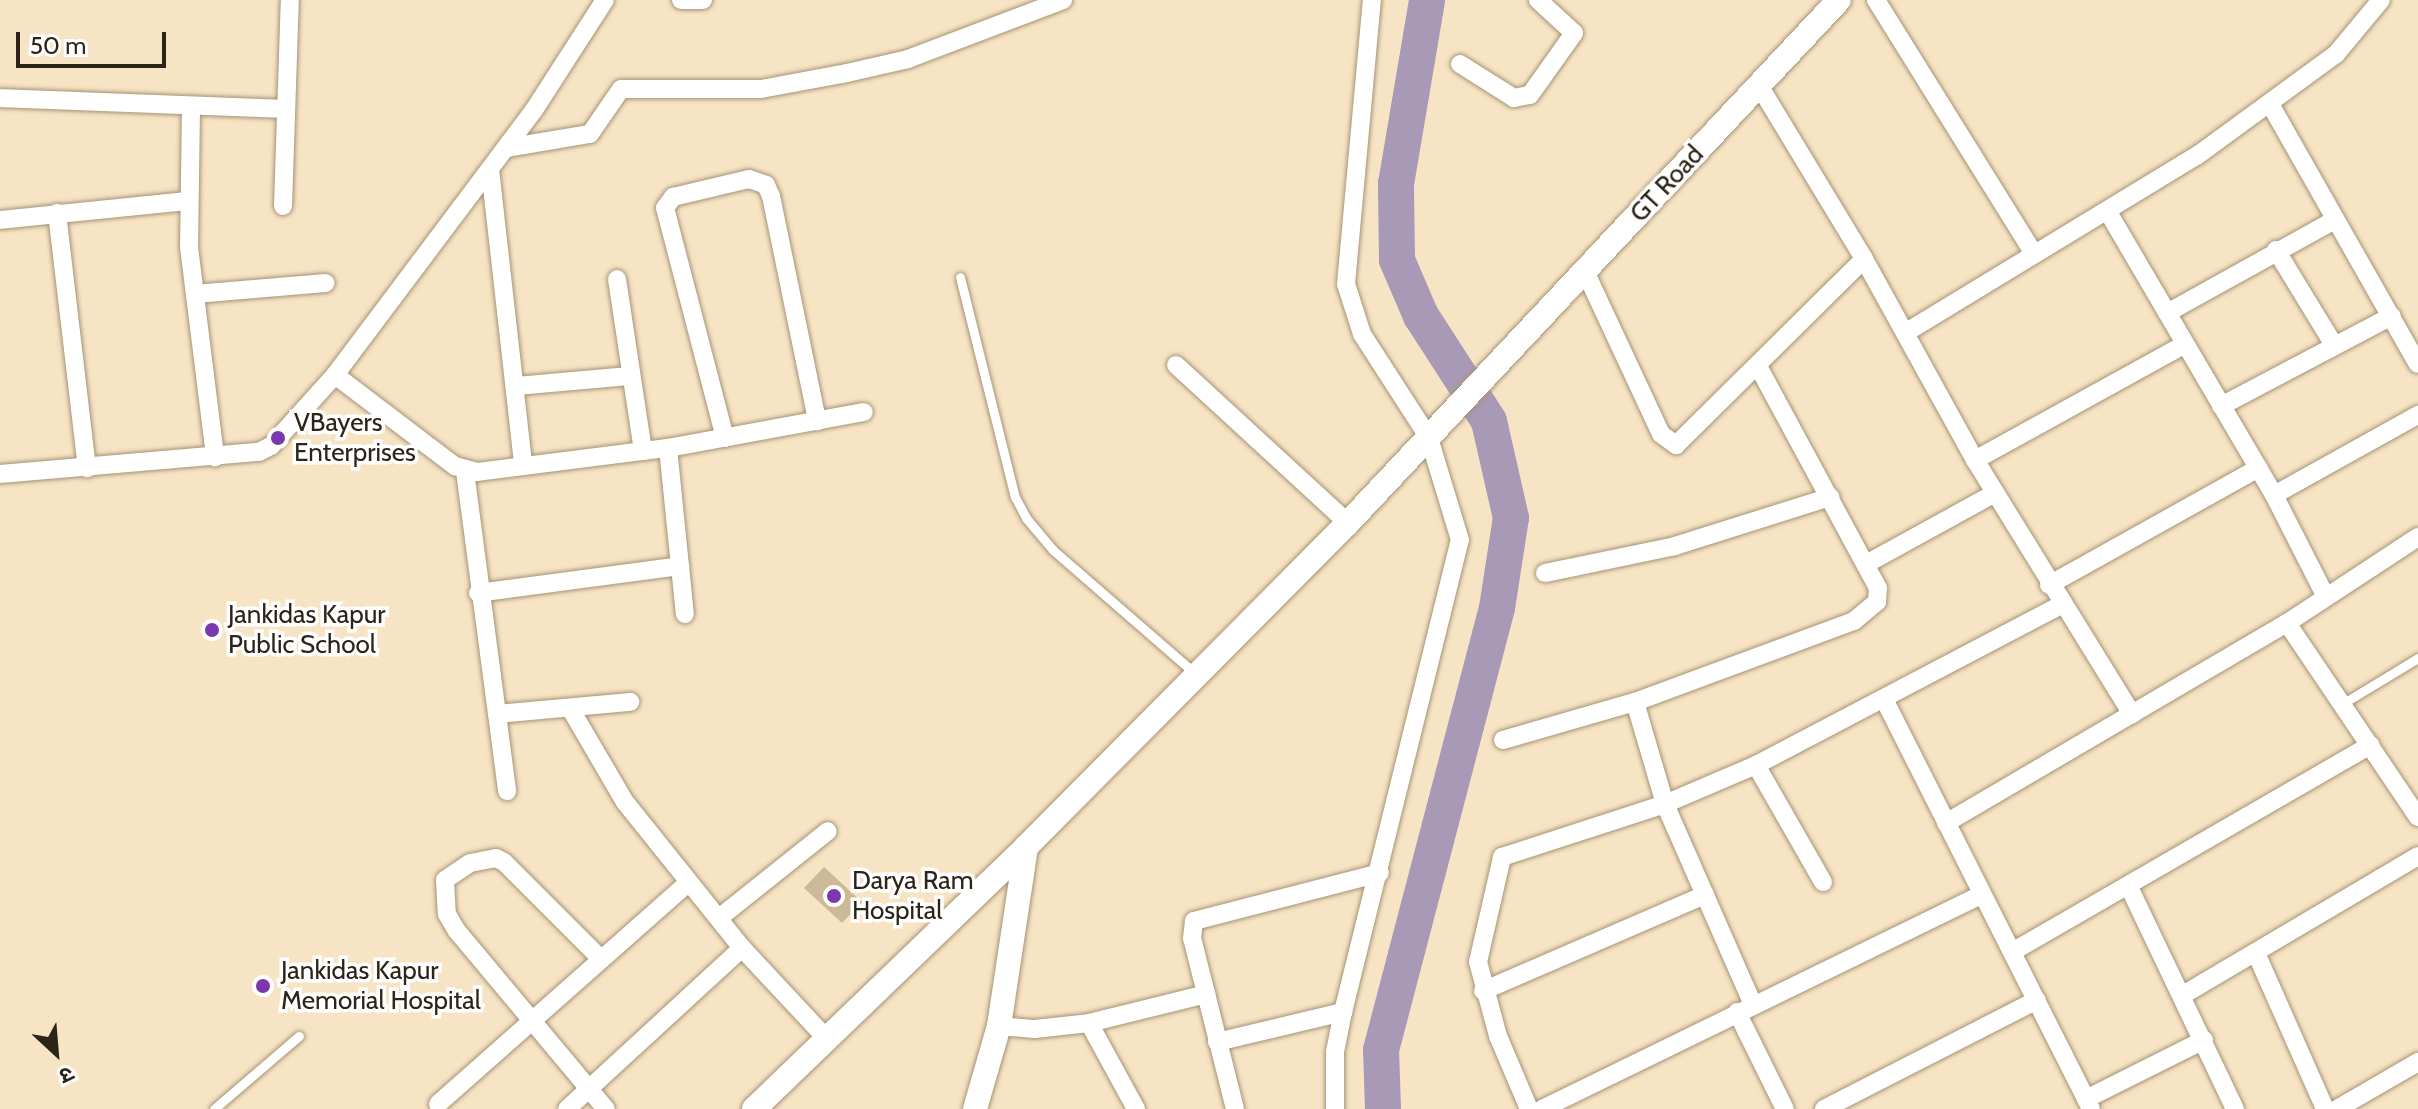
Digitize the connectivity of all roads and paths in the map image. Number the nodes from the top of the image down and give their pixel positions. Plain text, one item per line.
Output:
1 (290, 0) edge
2 (605, 0) edge
3 (681, 0) edge
4 (703, 0) edge
5 (1063, 0) edge
6 (1372, 0) edge
7 (1538, 0) edge
8 (1876, 0) edge
9 (2381, 0) edge
10 (1828, 3) edge
11 (1460, 64) dead end
12 (1760, 87) junction
13 (0, 98) edge
14 (2270, 104) junction
15 (191, 107) junction
16 (284, 109) junction
17 (506, 148) junction
18 (490, 169) junction
19 (188, 201) junction
20 (283, 206) dead end
21 (2108, 212) junction
22 (57, 213) junction
23 (0, 220) edge
24 (2335, 220) junction
25 (2276, 250) junction
26 (2032, 251) junction
27 (1864, 259) junction
28 (1585, 271) junction
29 (960, 277) dead end
30 (617, 279) dead end
31 (326, 283) dead end
32 (195, 294) junction
33 (2167, 313) junction
34 (2392, 316) junction
35 (1905, 333) junction
36 (2185, 344) junction
37 (2334, 345) junction
38 (2418, 364) edge
39 (1176, 365) dead end
40 (1758, 366) junction
41 (335, 375) junction
42 (629, 376) junction
43 (517, 386) junction
44 (2221, 406) junction
45 (864, 412) dead end
46 (2418, 415) edge
47 (817, 421) junction
48 (1435, 430) junction
49 (725, 438) junction
50 (668, 448) junction
51 (643, 451) junction
52 (215, 457) junction
53 (1975, 460) junction
54 (523, 464) junction
55 (87, 468) junction
56 (2258, 468) junction
57 (465, 471) junction
58 (0, 474) edge
59 (1995, 493) junction
60 (2274, 495) junction
61 (1830, 497) junction
62 (1348, 523) junction
63 (2418, 537) edge
64 (1866, 564) junction
65 (680, 566) junction
66 (1545, 573) dead end
67 (2049, 585) junction
68 (478, 593) junction
69 (2326, 597) junction
70 (2061, 605) junction
71 (685, 614) dead end
72 (2287, 623) junction
73 (2418, 658) edge
74 (1197, 675) junction
75 (1884, 699) junction
76 (630, 702) dead end
77 (1635, 702) junction
78 (2342, 704) junction
79 (570, 708) junction
80 (497, 714) junction
81 (2132, 714) junction
82 (1503, 740) dead end
83 (2370, 745) junction
84 (1756, 765) junction
85 (507, 791) dead end
86 (1665, 804) junction
87 (2418, 817) edge
88 (1946, 823) junction
89 (828, 831) dead end
90 (1026, 847) junction
91 (2418, 856) edge
92 (1380, 873) junction
93 (1823, 882) dead end
94 (688, 883) junction
95 (2130, 889) junction
96 (1705, 895) junction
97 (1981, 895) junction
98 (719, 918) junction
99 (742, 948) junction
100 (2012, 952) junction
101 (2256, 953) junction
102 (599, 957) junction
103 (1483, 991) junction
104 (1206, 994) junction
105 (2183, 995) junction
106 (2037, 1000) junction
107 (1745, 1008) junction
108 (1343, 1012) junction
109 (529, 1022) junction
110 (1089, 1023) junction
111 (999, 1026) junction
112 (299, 1036) dead end
113 (826, 1038) junction
114 (2204, 1040) junction
115 (1217, 1042) junction
116 (2418, 1062) edge
117 (589, 1089) junction
118 (438, 1104) dead end
119 (2089, 1104) edge
120 (214, 1109) edge
121 (567, 1109) edge
122 (606, 1109) edge
123 (754, 1109) edge
124 (975, 1109) edge
125 (1136, 1109) edge
126 (1235, 1109) edge
127 (1335, 1109) edge
128 (1529, 1109) edge
129 (1542, 1109) edge
130 (1785, 1109) edge
131 (1824, 1109) edge
132 (2235, 1109) edge
133 (2325, 1109) edge
134 (2337, 1109) edge

1 - 16 street
2 - 17 street
3 - 4 street
5 - 17 street
6 - 48 street
7 - 11 street
8 - 26 street
9 - 14 street
10 - 12 main road, GT Road
12 - 27 street
12 - 28 main road, GT Road
13 - 15 street
14 - 21 street
14 - 24 street
15 - 16 street
15 - 19 street
16 - 20 street
17 - 18 street
18 - 41 street
18 - 43 street
19 - 22 street
19 - 32 street
21 - 26 street
21 - 33 street
22 - 23 street
22 - 55 street
24 - 25 street
24 - 34 street
25 - 33 street
25 - 37 street
26 - 35 street
27 - 35 street
27 - 40 street
28 - 40 street
28 - 48 main road, GT Road
29 - 74 lane
30 - 42 street
31 - 32 street
32 - 52 street
33 - 36 street
34 - 37 street
34 - 38 street
35 - 53 street
36 - 44 street
36 - 53 street
37 - 44 street
39 - 62 street
40 - 61 street
41 - 52 street
41 - 57 street
42 - 43 street
42 - 51 street
43 - 54 street
44 - 56 street
45 - 47 street
46 - 60 street
47 - 49 street
47 - 49 street
48 - 62 main road, GT Road
48 - 92 street
49 - 50 street
50 - 51 street
50 - 65 street
51 - 54 street
52 - 55 street
53 - 59 street
54 - 57 street
55 - 58 street
56 - 60 street
56 - 67 street
57 - 68 street
59 - 64 street
59 - 67 street
60 - 69 street
61 - 64 street
61 - 66 street
62 - 74 main road, GT Road
63 - 69 street
64 - 77 street
65 - 68 street
65 - 71 street
67 - 70 street
68 - 80 street
69 - 72 street
70 - 75 street
70 - 81 street
72 - 78 street
72 - 81 street
73 - 78 lane
74 - 90 main road, GT Road
75 - 84 street
75 - 88 street
76 - 79 street
77 - 82 street
77 - 86 street
78 - 83 street
79 - 80 street
79 - 94 street
80 - 85 street
81 - 88 street
83 - 87 street
83 - 95 street
84 - 86 street
84 - 93 street
86 - 96 street
86 - 103 street
88 - 97 street
89 - 98 street
90 - 111 main road
90 - 113 main road, GT Road
91 - 101 street
92 - 104 street
92 - 108 street
94 - 98 street
94 - 102 street
95 - 100 street
95 - 105 street
96 - 103 street
96 - 107 street
97 - 100 street
97 - 107 street
98 - 99 street
99 - 113 street
99 - 117 street
100 - 106 street
101 - 105 street
101 - 133 street
102 - 109 street
102 - 109 street
103 - 128 street
104 - 110 street
104 - 115 street
105 - 114 street
106 - 119 street
106 - 131 street
107 - 129 street
107 - 130 street
108 - 115 street
108 - 127 street
109 - 117 street
109 - 118 street
110 - 111 street
110 - 125 street
111 - 124 main road
112 - 120 lane
113 - 123 main road, GT Road
114 - 119 street
114 - 132 street
115 - 126 street
116 - 134 street
117 - 121 street
117 - 122 street

